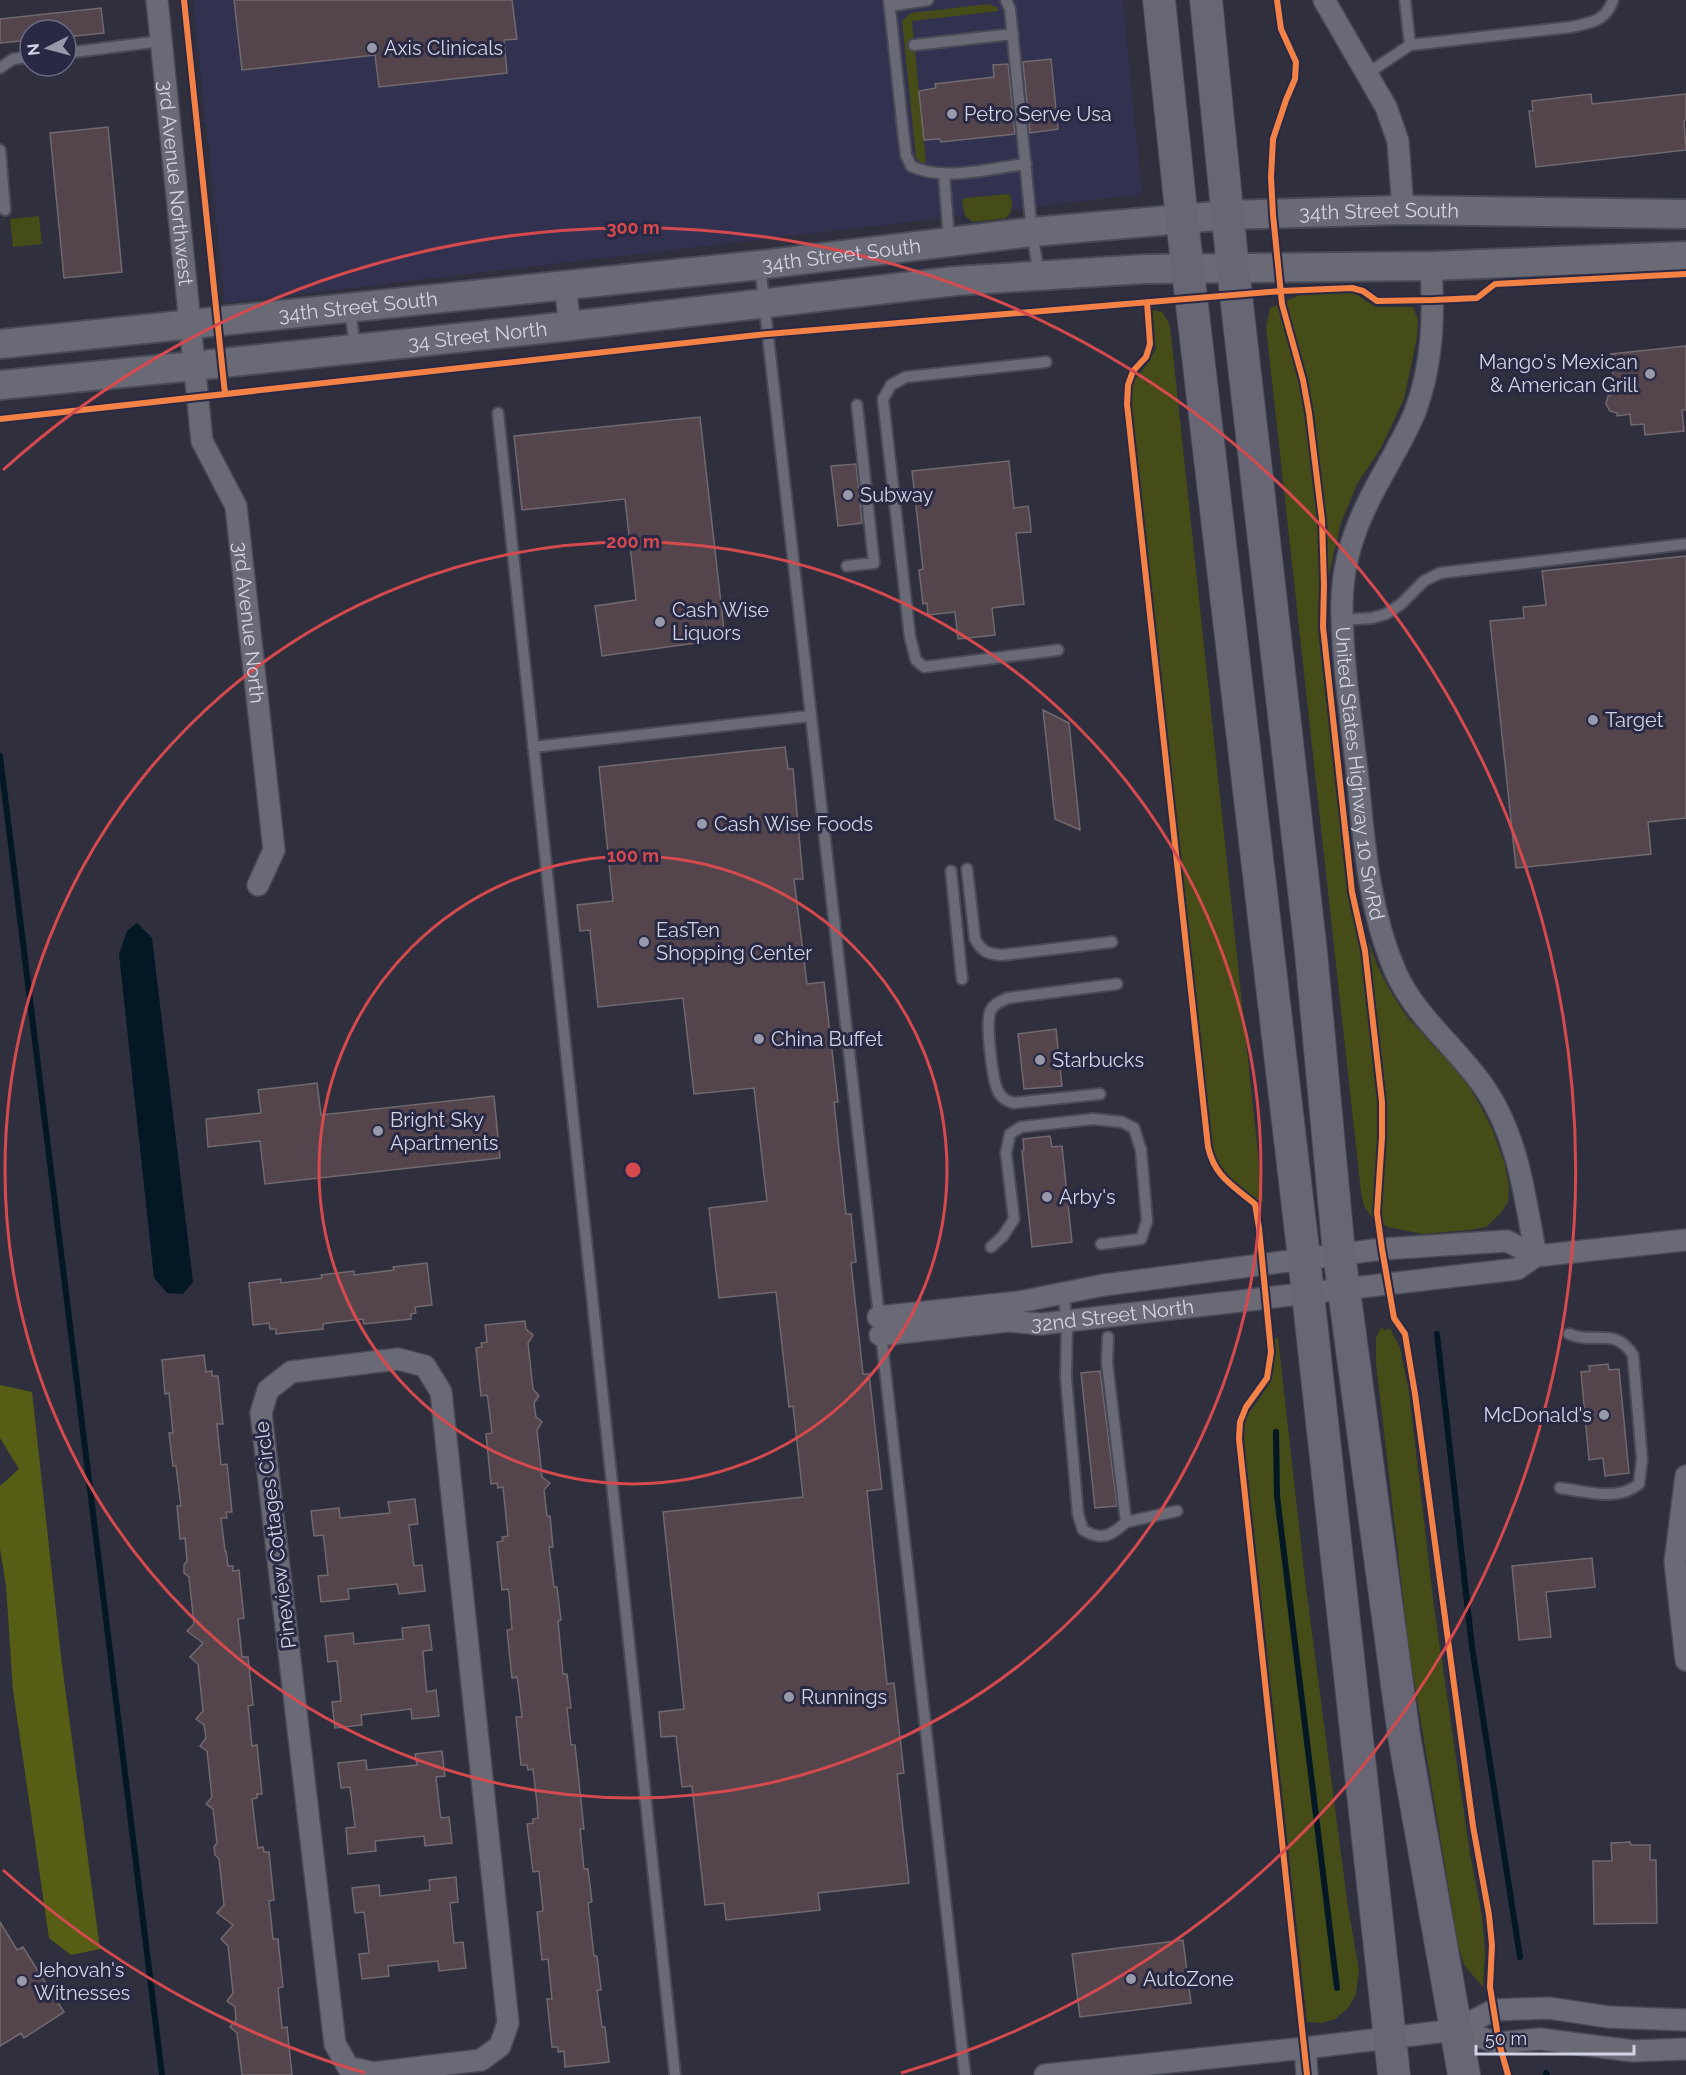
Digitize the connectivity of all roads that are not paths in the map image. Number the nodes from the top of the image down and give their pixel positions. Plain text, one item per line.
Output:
1 (157, 0) edge
2 (928, 0) edge
3 (1006, 0) edge
4 (1159, 0) edge
5 (1206, 0) edge
6 (1324, 0) edge
7 (1405, 0) edge
8 (1613, 0) edge
9 (889, 3) edge
10 (1012, 34) junction
11 (161, 41) junction
12 (914, 45) dead end
13 (1410, 45) junction
14 (78, 51) edge
15 (18, 58) edge
16 (0, 68) edge
17 (1368, 73) junction
18 (0, 150) edge
19 (1026, 164) junction
20 (944, 174) junction
21 (5, 210) dead end
22 (1403, 210) junction
23 (1686, 214) edge
24 (1228, 215) junction
25 (1182, 220) junction
26 (1032, 232) junction
27 (949, 241) junction
28 (1686, 256) edge
29 (760, 265) junction
30 (1431, 266) junction
31 (1188, 269) junction
32 (1233, 269) junction
33 (1039, 275) junction
34 (565, 285) junction
35 (763, 304) junction
36 (350, 308) junction
37 (190, 325) junction
38 (570, 326) junction
39 (0, 344) edge
40 (355, 348) junction
41 (1046, 362) dead end
42 (194, 366) junction
43 (0, 385) edge
44 (857, 405) dead end
45 (498, 413) dead end
46 (1686, 544) edge
47 (847, 566) dead end
48 (1343, 620) junction
49 (1058, 650) dead end
50 (810, 716) junction
51 (533, 747) junction
52 (967, 869) dead end
53 (951, 871) dead end
54 (258, 885) dead end
55 (1112, 942) dead end
56 (962, 979) dead end
57 (1117, 984) dead end
58 (1100, 1094) dead end
59 (1686, 1240) edge
60 (1101, 1244) dead end
61 (990, 1247) dead end
62 (1339, 1253) junction
63 (1536, 1256) junction
64 (1304, 1258) junction
65 (1344, 1290) junction
66 (1063, 1293) junction
67 (1307, 1294) junction
68 (1067, 1321) junction
69 (879, 1326) junction
70 (1569, 1334) dead end
71 (1108, 1337) dead end
72 (1686, 1476) edge
73 (1560, 1488) dead end
74 (1177, 1511) dead end
75 (1126, 1522) junction
76 (1686, 1660) edge
77 (1686, 2020) edge
78 (1455, 2030) junction
79 (1389, 2037) junction
80 (1305, 2048) junction
81 (1686, 2049) edge
82 (442, 2070) edge
83 (675, 2075) edge
84 (965, 2075) edge
85 (1045, 2075) edge
86 (1307, 2075) edge
87 (1394, 2075) edge
88 (1464, 2075) edge

1 - 11 street, 3rd Avenue Northwest
2 - 9 lane
3 - 10 lane
4 - 25 main road
5 - 24 main road
6 - 17 street
7 - 13 lane
8 - 13 lane
9 - 20 lane
10 - 12 lane
10 - 19 lane
11 - 14 lane
11 - 37 street, 3rd Avenue Northwest
13 - 17 lane
15 - 16 lane
17 - 22 street
18 - 21 lane
19 - 20 lane
19 - 26 lane
20 - 27 lane
22 - 23 main road, 34th Street South
22 - 24 main road, 34th Street South
24 - 25 main road, 34th Street South
24 - 32 main road
25 - 26 main road, 34th Street South
25 - 31 main road
26 - 27 main road, 34th Street South
26 - 33 lane
27 - 29 main road, 34th Street South
28 - 30 main road
29 - 34 main road, 34th Street South
29 - 35 lane
30 - 32 main road
30 - 48 street, United States Highway 10 SrvRd
31 - 32 main road
31 - 33 main road
31 - 64 main road
32 - 62 main road
33 - 35 main road, 34 Street North
34 - 36 main road, 34th Street South
34 - 38 street
35 - 38 main road, 34 Street North
35 - 50 lane
36 - 37 main road, 34th Street South
36 - 40 lane
37 - 39 main road, 34th Street South
37 - 42 street, 3rd Avenue Northwest
38 - 40 main road, 34 Street North
40 - 42 main road, 34 Street North
41 - 49 lane
42 - 43 main road, 34 Street North
42 - 54 street, 3rd Avenue North
44 - 47 lane
45 - 51 lane
46 - 48 lane
48 - 63 street, United States Highway 10 SrvRd
50 - 51 lane
50 - 69 lane
51 - 83 lane
52 - 55 lane
53 - 56 lane
57 - 58 lane
59 - 63 street
60 - 61 lane
62 - 63 street, 32nd Street North
62 - 64 street, 32nd Street North
62 - 65 main road
63 - 65 street, 32nd Street North
64 - 66 street, 32nd Street North
64 - 67 main road
65 - 67 street, 32nd Street North
65 - 78 main road
66 - 68 lane
66 - 69 street, 32nd Street North
67 - 68 street, 32nd Street North
67 - 79 main road
68 - 69 street, 32nd Street North
68 - 75 lane
69 - 84 lane
70 - 73 lane
71 - 75 lane
72 - 76 street
74 - 75 lane
77 - 78 street
78 - 79 street
78 - 81 street
78 - 88 main road
79 - 80 street
79 - 87 main road
80 - 85 street
80 - 86 street
82 - 82 street, Pineview Cottages Circle

